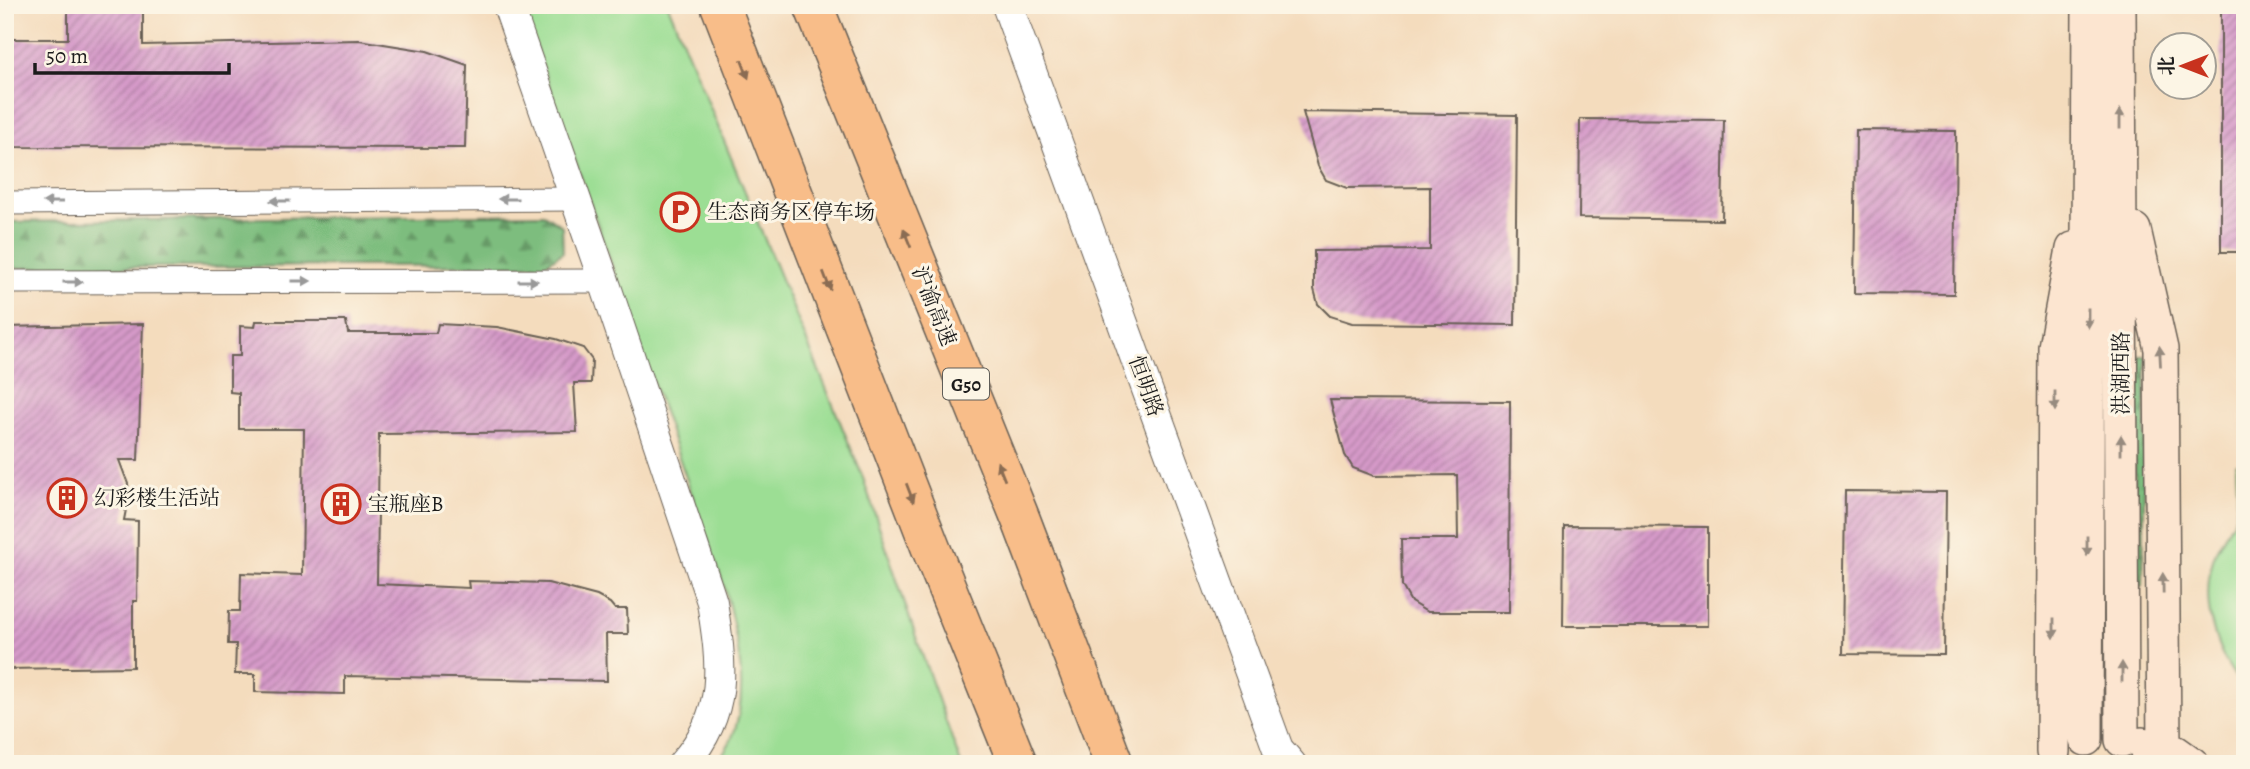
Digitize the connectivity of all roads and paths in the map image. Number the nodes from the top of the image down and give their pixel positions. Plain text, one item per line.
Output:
1 (508, 5) edge
2 (720, 5) edge
3 (813, 5) edge
4 (1007, 5) edge
5 (2089, 5) edge
6 (2119, 5) edge
7 (2104, 166) junction
8 (576, 199) junction
9 (5, 202) edge
10 (604, 281) junction
11 (5, 282) edge
12 (1021, 520) junction
13 (930, 546) junction
14 (2086, 739) junction
15 (2122, 740) junction
16 (2178, 757) edge
17 (2043, 758) edge
18 (683, 764) edge
19 (993, 764) edge
20 (1018, 764) edge
21 (1114, 764) edge
22 (1136, 764) edge
23 (1291, 764) edge

1 - 8 street
2 -> 13 highway
12 -> 3 highway, 沪渝高速 / G50
4 - 23 street, 恒明路
5 - 7 main road, 洪湖西路
7 -> 6 main road, 洪湖西路
7 -> 14 main road, 洪湖西路
15 -> 7 main road, 洪湖西路
16 -> 7 main road
7 -> 17 main road
8 -> 9 street
8 - 10 street
11 -> 10 street
10 - 18 street
12 - 21 highway, 沪渝高速 / G50
12 - 22 highway
13 - 19 highway
13 - 20 highway
14 - 15 main road
14 - 17 main road
15 - 16 main road

